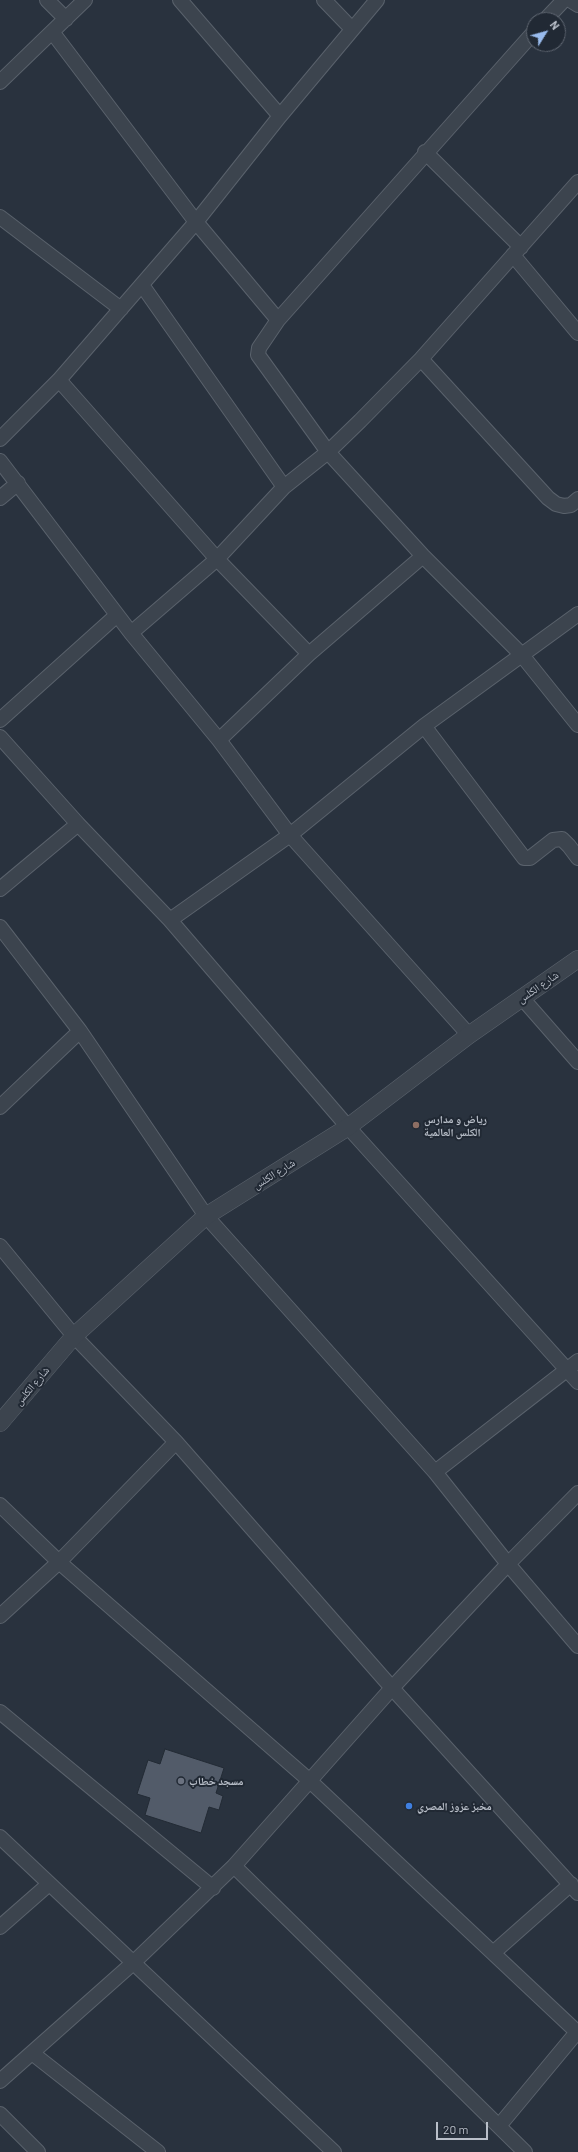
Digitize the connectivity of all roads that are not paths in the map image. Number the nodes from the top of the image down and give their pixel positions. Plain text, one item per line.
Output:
1 (47, 0) edge
2 (85, 0) edge
3 (180, 0) edge
4 (324, 0) edge
5 (377, 0) edge
6 (564, 0) edge
7 (570, 0) edge
8 (578, 5) edge
9 (553, 12) edge
10 (66, 19) junction
11 (352, 29) junction
12 (53, 33) junction
13 (526, 41) edge
14 (0, 82) edge
15 (280, 116) junction
16 (425, 152) junction
17 (578, 182) edge
18 (0, 217) edge
19 (196, 222) junction
20 (517, 251) junction
21 (142, 285) junction
22 (121, 309) junction
23 (278, 320) junction
24 (578, 333) edge
25 (421, 359) junction
26 (59, 380) junction
27 (0, 439) edge
28 (328, 452) junction
29 (0, 461) edge
30 (18, 483) junction
31 (284, 487) junction
32 (0, 498) edge
33 (578, 499) edge
34 (423, 556) junction
35 (217, 559) junction
36 (578, 614) edge
37 (117, 615) junction
38 (131, 634) junction
39 (309, 654) junction
40 (521, 654) junction
41 (0, 720) edge
42 (578, 725) edge
43 (424, 726) junction
44 (0, 737) edge
45 (219, 740) junction
46 (78, 824) junction
47 (290, 835) junction
48 (578, 858) edge
49 (0, 888) edge
50 (170, 920) junction
51 (0, 927) edge
52 (578, 959) edge
53 (522, 998) junction
54 (80, 1031) junction
55 (469, 1035) junction
56 (578, 1062) edge
57 (0, 1107) edge
58 (348, 1127) junction
59 (206, 1216) junction
60 (0, 1246) edge
61 (74, 1336) junction
62 (573, 1365) edge
63 (578, 1382) edge
64 (0, 1423) edge
65 (176, 1442) junction
66 (435, 1472) junction
67 (578, 1493) edge
68 (0, 1506) edge
69 (58, 1562) junction
70 (508, 1564) junction
71 (0, 1616) edge
72 (578, 1646) edge
73 (392, 1688) junction
74 (0, 1712) edge
75 (310, 1781) junction
76 (0, 1837) edge
77 (234, 1866) junction
78 (49, 1884) junction
79 (213, 1888) junction
80 (574, 1888) edge
81 (0, 1927) edge
82 (493, 1953) junction
83 (133, 1963) junction
84 (578, 2033) edge
85 (32, 2053) junction
86 (0, 2081) edge
87 (0, 2114) edge
88 (499, 2126) junction
89 (518, 2149) edge
90 (38, 2152) edge
91 (158, 2152) edge
92 (334, 2152) edge

1 - 10 street
2 - 10 street
3 - 15 street
4 - 11 street
5 - 11 street
6 - 9 street
7 - 8 street
10 - 12 street
11 - 15 street
12 - 14 street
12 - 19 street
13 - 16 street
15 - 19 street
16 - 20 street
16 - 23 street
17 - 20 street
18 - 22 street
19 - 21 street
19 - 23 street
20 - 24 street
20 - 25 street
21 - 22 street
21 - 31 street
22 - 26 street
23 - 28 street
25 - 28 street
25 - 33 street
26 - 27 street
26 - 35 street
28 - 31 street
28 - 34 street
29 - 30 street
30 - 32 street
30 - 37 street
31 - 35 street
34 - 39 street
34 - 40 street
35 - 38 street
35 - 39 street
36 - 40 street
37 - 38 street
37 - 41 street
38 - 45 street
39 - 45 street
40 - 42 street
40 - 43 street
43 - 47 street
43 - 48 street
44 - 46 street
45 - 47 street
46 - 49 street
46 - 50 street
47 - 50 street
47 - 55 street
50 - 58 street
51 - 54 street
52 - 53 street, شارع الكلس
53 - 55 street, شارع الكلس
53 - 56 street
54 - 57 street
54 - 59 street
55 - 58 street, شارع الكلس
58 - 59 street, شارع الكلس
58 - 62 street
59 - 61 street, شارع الكلس
59 - 66 street
60 - 61 street
61 - 64 street, شارع الكلس
61 - 65 street
62 - 63 street
62 - 66 street
65 - 69 street
65 - 73 street
66 - 70 street
67 - 70 street
68 - 69 street
69 - 71 street
69 - 75 street
70 - 72 street
70 - 73 street
73 - 75 street
73 - 80 street
74 - 79 street
75 - 77 street
75 - 82 street
76 - 78 street
77 - 79 street
77 - 88 street
78 - 81 street
78 - 83 street
79 - 83 street
80 - 82 street
82 - 84 street
83 - 85 street
83 - 92 street
84 - 88 street
85 - 86 street
85 - 91 street
87 - 90 street
88 - 89 street

